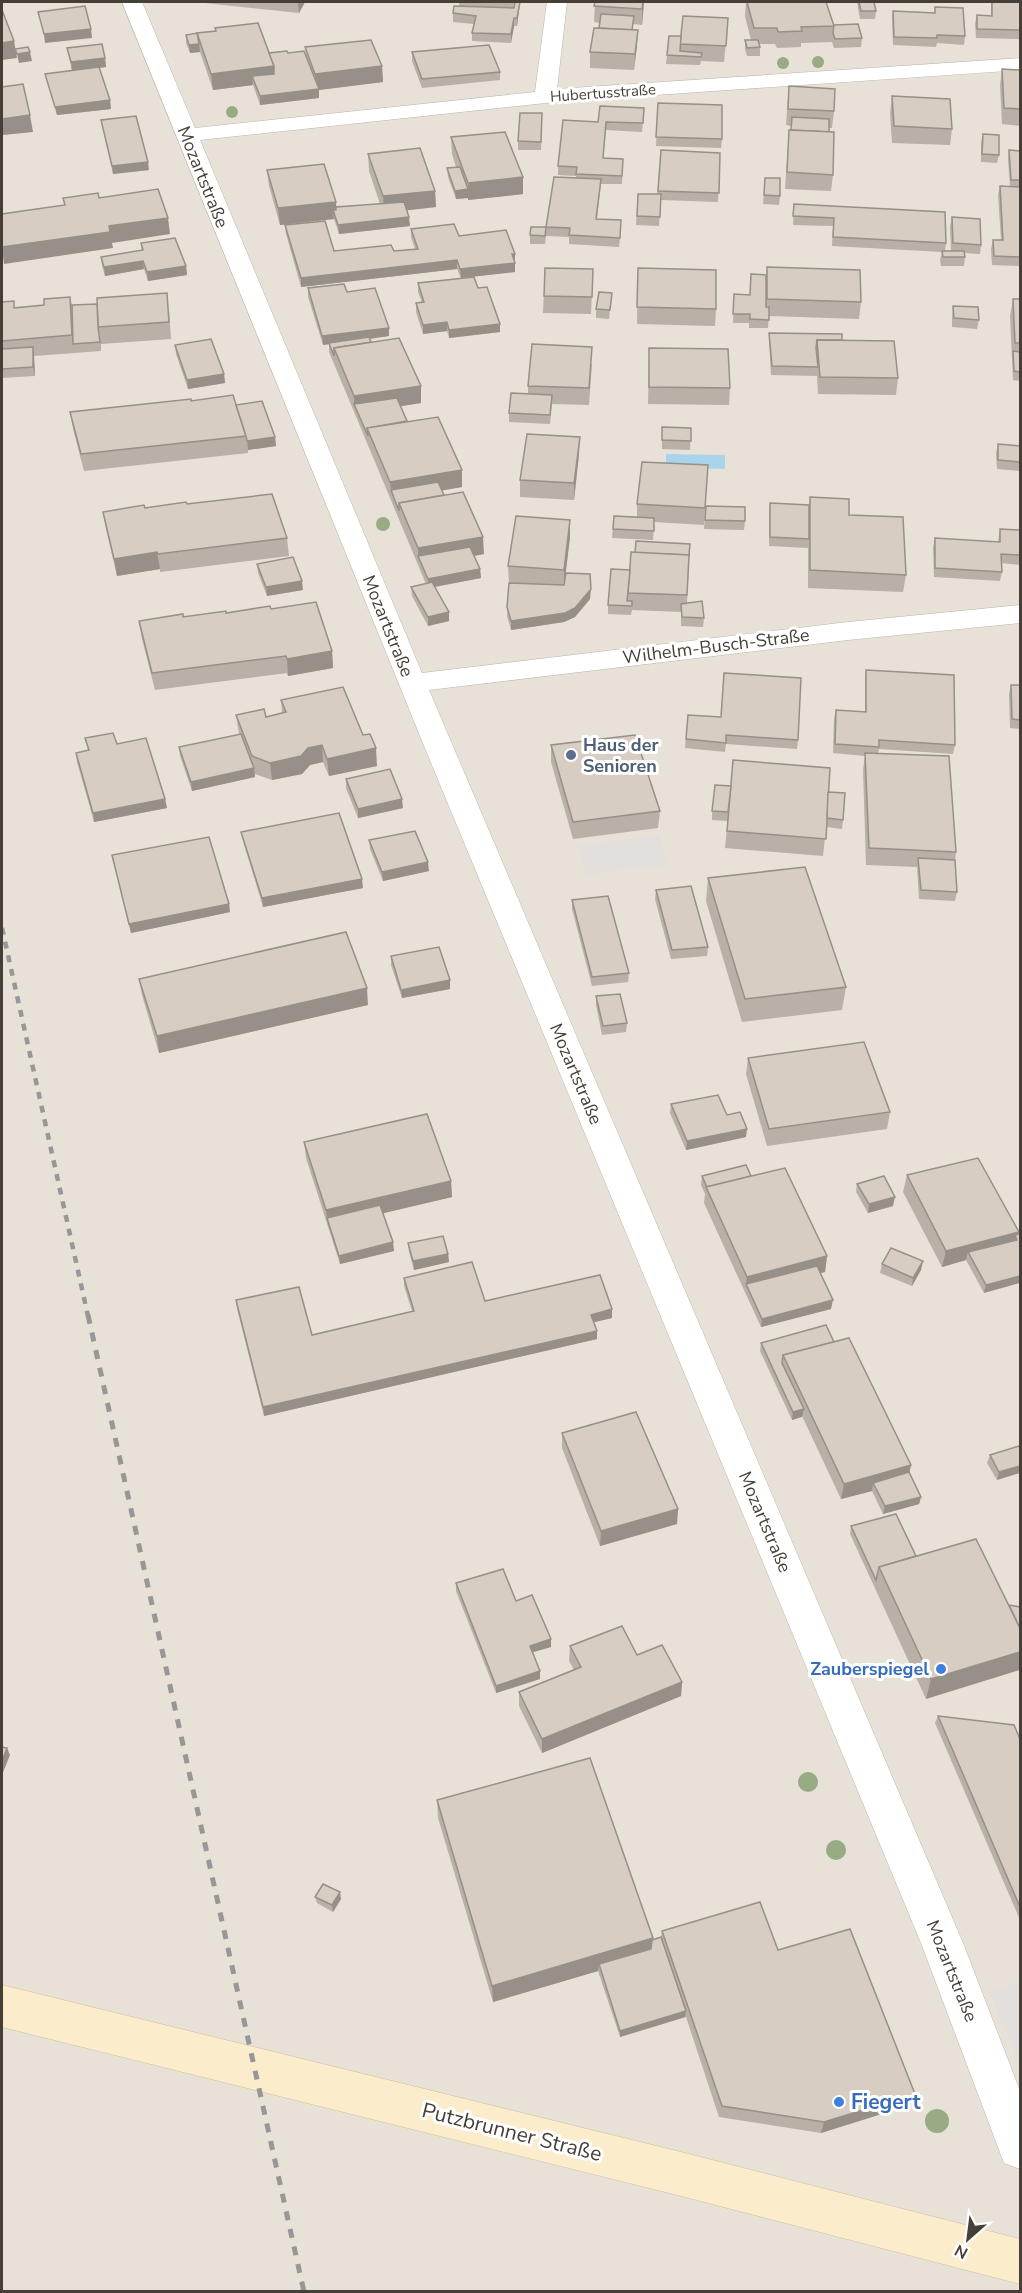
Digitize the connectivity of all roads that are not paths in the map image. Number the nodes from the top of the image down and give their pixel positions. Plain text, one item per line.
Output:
1 (132, 2) edge
2 (557, 2) edge
3 (1020, 64) edge
4 (545, 97) junction
5 (186, 135) junction
6 (1020, 614) edge
7 (412, 683) junction
8 (2, 2006) edge
9 (1020, 2147) edge
10 (1020, 2262) edge

1 - 5 street, Mozartstraße
2 - 4 street
3 - 4 street, Hubertusstraße
4 - 5 street, Hubertusstraße
5 - 7 street, Mozartstraße
6 - 7 street, Wilhelm-Busch-Straße
7 - 9 street, Mozartstraße
8 - 10 main road, Putzbrunner Straße

